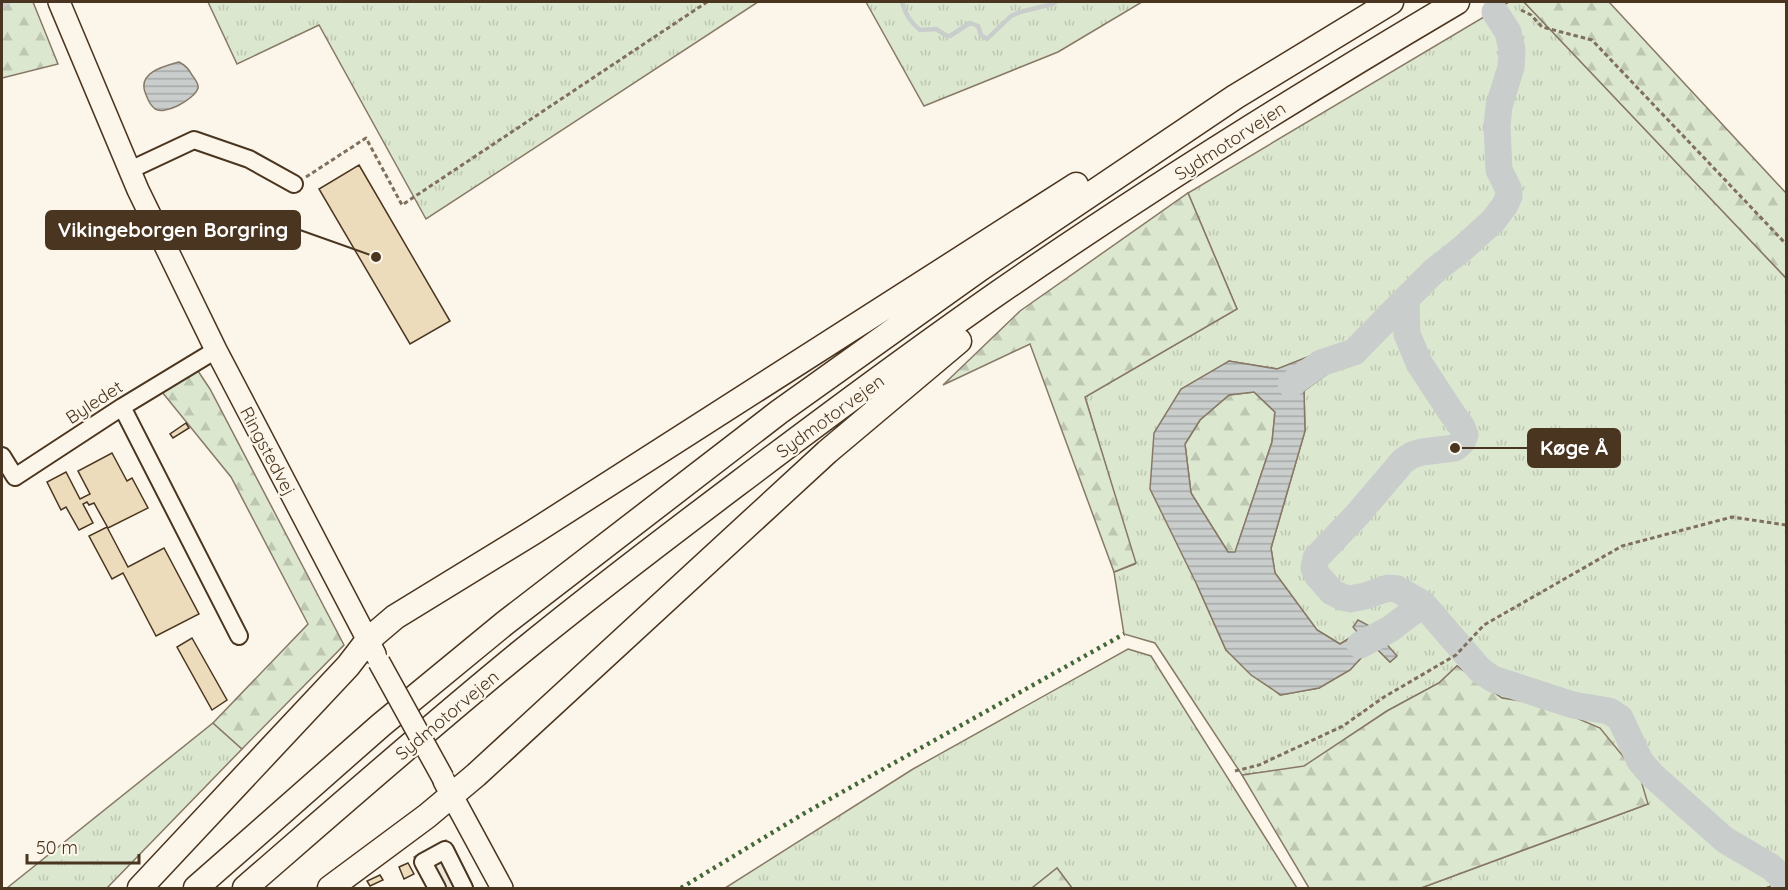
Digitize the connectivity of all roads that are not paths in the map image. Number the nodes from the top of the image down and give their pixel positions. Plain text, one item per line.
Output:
1 (59, 2) edge
2 (1391, 2) edge
3 (1457, 2) edge
4 (1235, 97) junction
5 (1235, 136) junction
6 (130, 170) junction
7 (294, 184) road end
8 (216, 350) junction
9 (122, 407) junction
10 (2, 456) edge
11 (239, 636) dead end
12 (368, 640) junction
13 (447, 787) junction
14 (140, 888) edge
15 (196, 888) edge
16 (245, 888) edge
17 (330, 888) edge
18 (437, 888) edge
19 (464, 888) edge
20 (502, 888) edge

1 - 6 main road, Ringstedvej
2 - 4 highway, Sydmotorvejen
3 - 5 highway, Sydmotorvejen
4 - 12 highway
4 - 15 highway, Sydmotorvejen
5 - 13 highway
5 - 16 highway, Sydmotorvejen
6 - 7 street
6 - 8 main road, Ringstedvej
8 - 9 street, Byledet
8 - 12 main road, Ringstedvej
9 - 10 street, Byledet
9 - 11 street
12 - 13 main road, Ringstedvej, bridge
12 - 14 highway
13 - 17 highway
13 - 20 main road, Ringstedvej
18 - 19 street

